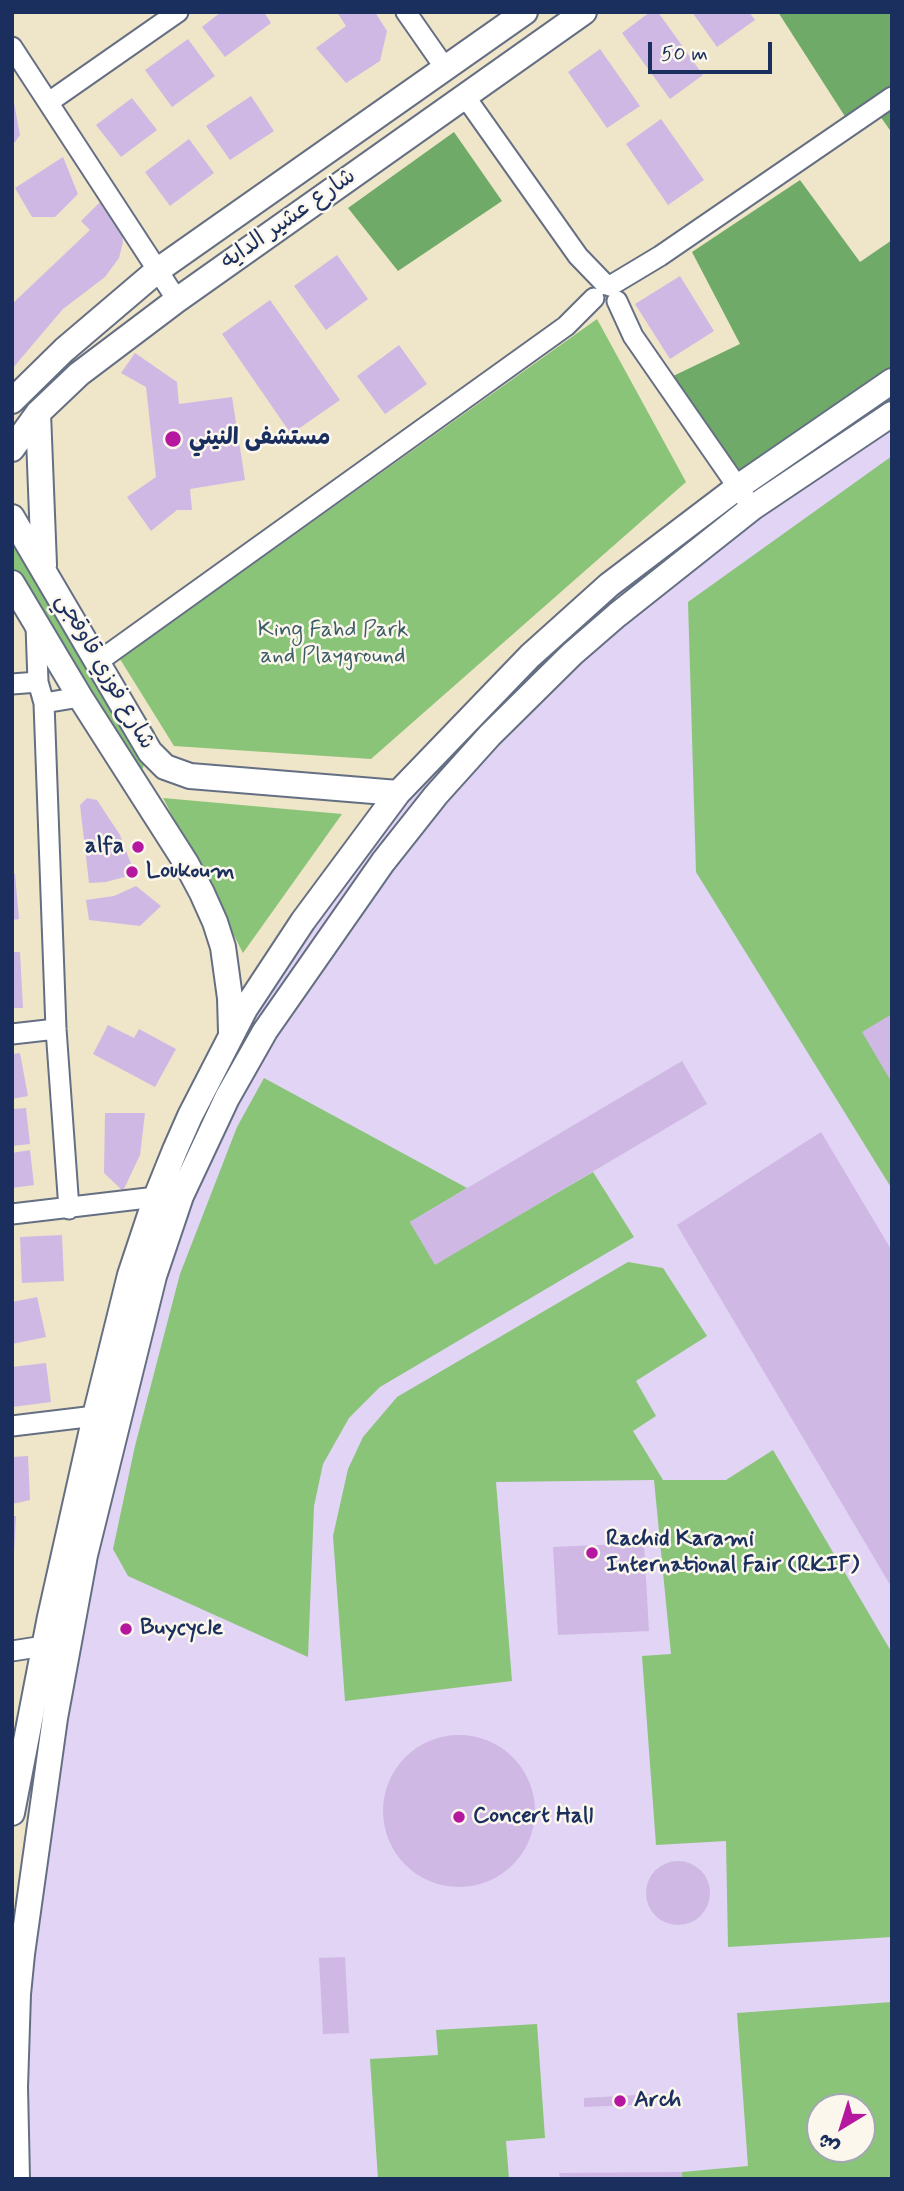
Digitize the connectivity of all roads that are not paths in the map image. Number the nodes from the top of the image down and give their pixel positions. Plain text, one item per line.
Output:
1 (178, 12) edge
2 (406, 12) edge
3 (525, 12) edge
4 (584, 12) edge
5 (12, 47) edge
6 (445, 68) junction
7 (464, 95) junction
8 (892, 97) edge
9 (49, 102) junction
10 (158, 270) junction
11 (606, 297) junction
12 (177, 300) junction
13 (892, 381) edge
14 (12, 401) edge
15 (38, 413) junction
16 (892, 414) edge
17 (12, 449) edge
18 (738, 488) junction
19 (752, 508) junction
20 (12, 517) edge
21 (44, 569) junction
22 (12, 583) edge
23 (36, 625) junction
24 (99, 661) junction
25 (38, 682) junction
26 (12, 684) edge
27 (80, 697) junction
28 (44, 703) junction
29 (156, 760) junction
30 (131, 778) junction
31 (398, 793) junction
32 (56, 1029) junction
33 (12, 1034) edge
34 (231, 1035) junction
35 (156, 1197) junction
36 (69, 1209) junction
37 (12, 1214) edge
38 (95, 1416) junction
39 (12, 1426) edge
40 (44, 1646) junction
41 (12, 1651) edge
42 (12, 1814) edge
43 (15, 2172) edge

1 - 9 street
2 - 6 street
3 - 6 street, شارع عشير الدايه
4 - 7 street, شارع عشير الدايه
5 - 9 street
6 - 10 street, شارع عشير الدايه
7 - 11 street
7 - 12 street, شارع عشير الدايه
8 - 11 street
9 - 10 street
10 - 12 street
10 - 14 street, شارع عشير الدايه
11 - 18 street
11 - 24 street
12 - 15 street, شارع عشير الدايه
13 - 18 street
15 - 17 street, شارع عشير الدايه
15 - 21 street
16 - 19 street
18 - 19 street
18 - 31 street
19 - 43 street
20 - 21 street, شارع فوزي قاوقجي
21 - 24 street, شارع فوزي قاوقجي
22 - 23 street, شارع فوزي قاوقجي
23 - 25 street
23 - 27 street, شارع فوزي قاوقجي
24 - 29 street, شارع فوزي قاوقجي
25 - 26 street
25 - 28 street
27 - 28 street
27 - 30 street, شارع فوزي قاوقجي
28 - 32 street
29 - 30 street
29 - 31 street, شارع فوزي قاوقجي
30 - 34 street, شارع فوزي قاوقجي
31 - 34 street
32 - 33 street
32 - 36 street
34 - 35 street
35 - 36 street
35 - 38 street
36 - 37 street
38 - 39 street
38 - 40 street
40 - 41 street
40 - 42 street

